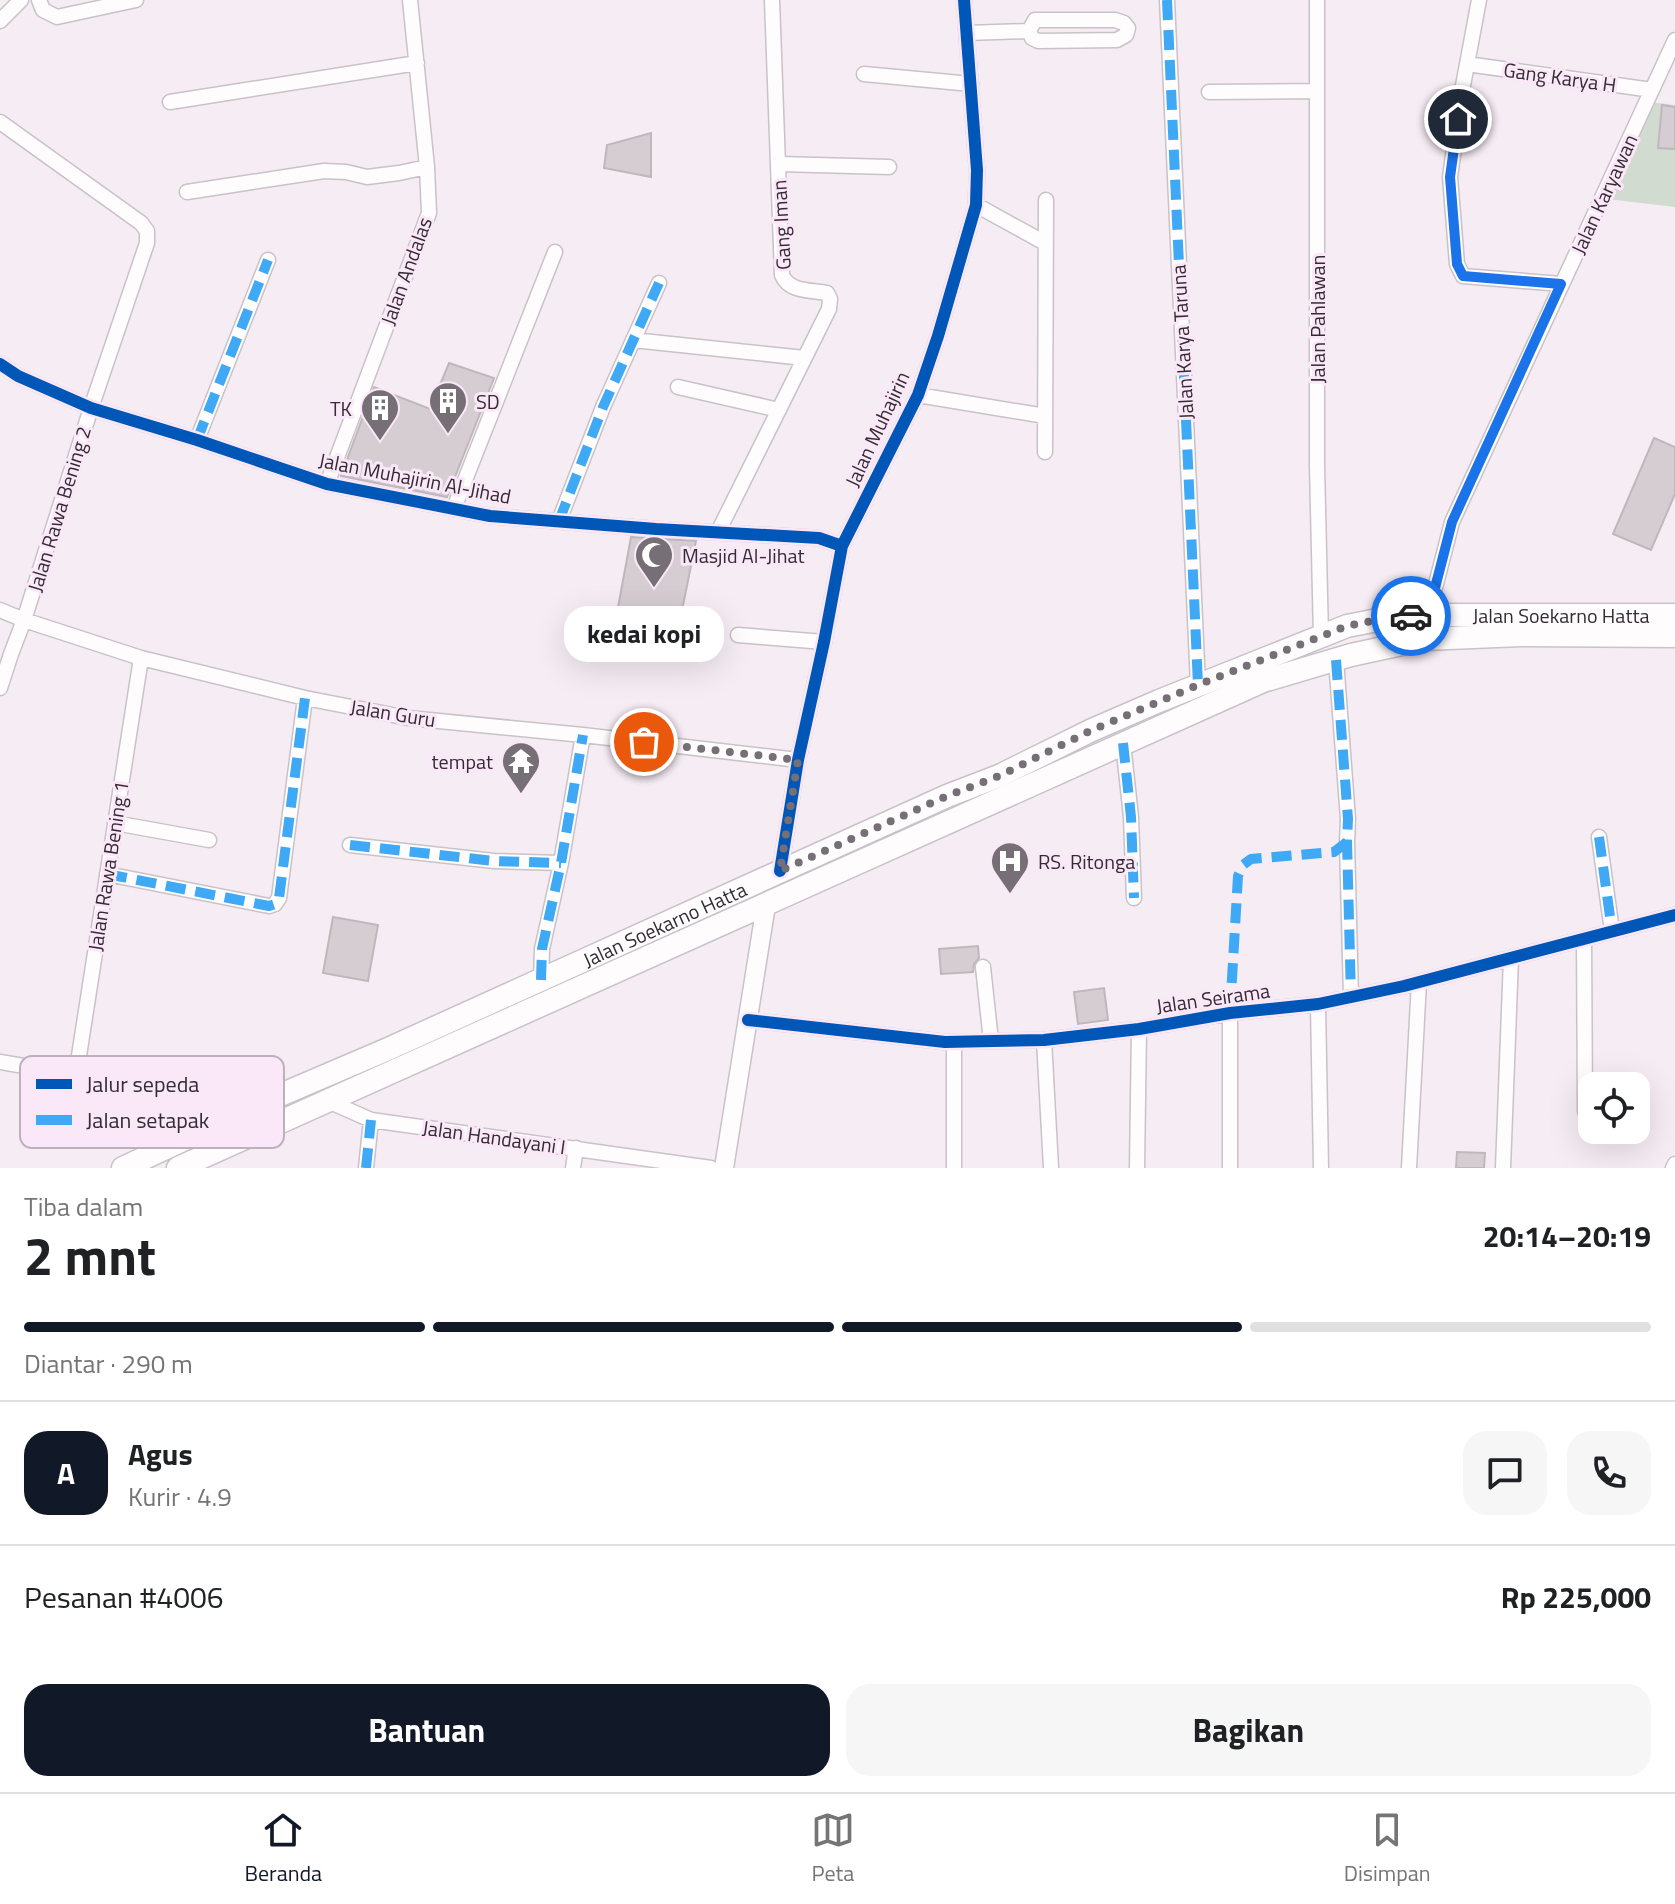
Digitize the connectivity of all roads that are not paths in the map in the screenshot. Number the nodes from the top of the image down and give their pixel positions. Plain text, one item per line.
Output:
1 (21, 0) edge
2 (39, 0) edge
3 (136, 0) edge
4 (410, 0) edge
5 (772, 0) edge
6 (964, 0) edge
7 (1167, 0) edge
8 (1317, 0) edge
9 (1479, 0) edge
10 (0, 21) edge
11 (1029, 31) junction
12 (967, 33) junction
13 (1675, 40) edge
14 (417, 63) junction
15 (1467, 64) junction
16 (864, 74) dead end
17 (971, 84) junction
18 (1652, 90) junction
19 (1317, 91) junction
20 (1209, 92) dead end
21 (170, 102) dead end
22 (0, 122) edge
23 (779, 164) junction
24 (427, 167) junction
25 (889, 167) dead end
26 (187, 192) dead end
27 (1046, 200) dead end
28 (976, 205) junction
29 (1045, 243) junction
30 (555, 252) dead end
31 (268, 260) dead end
32 (659, 283) dead end
33 (1561, 284) junction
34 (633, 340) junction
35 (804, 358) junction
36 (0, 364) edge
37 (678, 387) dead end
38 (918, 395) junction
39 (91, 408) junction
40 (779, 410) junction
41 (1045, 416) junction
42 (197, 440) junction
43 (1045, 452) dead end
44 (327, 484) junction
45 (454, 508) junction
46 (559, 521) junction
47 (718, 532) junction
48 (842, 546) junction
49 (0, 610) edge
50 (1428, 615) junction
51 (1675, 615) edge
52 (24, 620) junction
53 (738, 635) dead end
54 (1675, 636) edge
55 (1321, 637) junction
56 (824, 642) junction
57 (141, 658) junction
58 (1336, 660) junction
59 (1198, 685) junction
60 (0, 688) edge
61 (305, 698) junction
62 (1092, 730) junction
63 (583, 735) junction
64 (1123, 743) junction
65 (1101, 753) junction
66 (798, 760) junction
67 (115, 823) junction
68 (1599, 837) dead end
69 (209, 840) dead end
70 (350, 845) dead end
71 (561, 863) junction
72 (780, 871) junction
73 (107, 874) junction
74 (1134, 898) dead end
75 (766, 905) junction
76 (1675, 915) edge
77 (1612, 931) junction
78 (1584, 939) junction
79 (1511, 958) junction
80 (983, 967) dead end
81 (541, 980) junction
82 (1419, 982) junction
83 (1351, 997) junction
84 (1318, 1004) junction
85 (1230, 1013) junction
86 (748, 1020) junction
87 (1139, 1029) junction
88 (1044, 1040) junction
89 (991, 1041) junction
90 (954, 1042) junction
91 (79, 1056) edge
92 (0, 1062) edge
93 (20, 1065) edge
94 (1585, 1072) edge
95 (284, 1094) edge
96 (328, 1101) junction
97 (371, 1120) junction
98 (284, 1121) edge
99 (166, 1148) edge
100 (223, 1148) edge
101 (576, 1148) junction
102 (123, 1168) edge
103 (178, 1168) edge
104 (366, 1168) edge
105 (573, 1168) edge
106 (711, 1168) edge
107 (724, 1168) edge
108 (954, 1168) edge
109 (1051, 1168) edge
110 (1137, 1168) edge
111 (1230, 1168) edge
112 (1321, 1168) edge
113 (1409, 1168) edge
114 (1503, 1168) edge

1 - 10 street
2 - 3 street
4 - 14 street, Jalan Andalas
5 - 23 street, Gang Iman
6 - 12 street, Jalan Muhajirin
7 - 59 street, Jalan Karya Taruna
8 - 19 street, Jalan Pahlawan
9 - 15 street
11 - 11 street
11 - 12 street
12 - 17 street, Jalan Muhajirin
13 - 18 street, Jalan Karyawan
14 - 21 street
14 - 24 street, Jalan Andalas
15 - 18 street, Gang Karya H
15 - 33 street
16 - 17 street
17 - 28 street, Jalan Muhajirin
18 - 33 street, Jalan Karyawan
19 - 20 street
19 - 55 street, Jalan Pahlawan
22 - 39 street, Jalan Rawa Bening 2
23 - 25 street
23 - 35 street, Gang Iman
24 - 26 street
24 - 44 street, Jalan Andalas
27 - 29 street
28 - 29 street
28 - 38 street, Jalan Muhajirin
29 - 41 street
30 - 45 street
31 - 42 street
32 - 34 street
33 - 50 street, Jalan Karyawan
34 - 35 street
34 - 46 street
35 - 40 street, Gang Iman
36 - 39 street, Jalan Muhajirin Al-Jihad
37 - 40 street
38 - 41 street
38 - 48 street, Jalan Muhajirin
39 - 42 street, Jalan Muhajirin Al-Jihad
39 - 52 street, Jalan Rawa Bening 2
40 - 47 street, Gang Iman
41 - 43 street
42 - 44 street, Jalan Muhajirin Al-Jihad
44 - 45 street, Jalan Muhajirin Al-Jihad
45 - 46 street, Jalan Muhajirin Al-Jihad
46 - 47 street, Jalan Muhajirin Al-Jihad
47 - 48 street, Jalan Muhajirin Al-Jihad
48 - 56 street, Jalan Muhajirin
49 - 52 street, Jalan Guru
50 - 51 main road, Jalan Soekarno Hatta
50 - 55 main road, Jalan Soekarno Hatta
52 - 57 street, Jalan Guru
52 - 60 street, Jalan Rawa Bening 2
53 - 56 street
54 - 58 main road, Jalan Soekarno Hatta
55 - 59 main road, Jalan Soekarno Hatta
56 - 66 street, Jalan Muhajirin
57 - 61 street, Jalan Guru
57 - 67 street, Jalan Rawa Bening 1
58 - 64 main road, Jalan Soekarno Hatta
58 - 83 street
59 - 62 main road, Jalan Soekarno Hatta
61 - 63 street, Jalan Guru
61 - 73 street
62 - 65 main road
62 - 72 main road, Jalan Soekarno Hatta
63 - 66 street, Jalan Guru
63 - 71 street
64 - 65 main road, Jalan Soekarno Hatta
64 - 74 street
65 - 75 main road, Jalan Soekarno Hatta
66 - 72 street, Jalan Muhajirin
67 - 69 street
67 - 73 street, Jalan Rawa Bening 1
68 - 77 street
70 - 71 street
71 - 81 street
72 - 81 main road, Jalan Soekarno Hatta
73 - 91 street, Jalan Rawa Bening 1
75 - 86 street
75 - 96 main road, Jalan Soekarno Hatta
76 - 77 street, Jalan Seirama
77 - 78 street, Jalan Seirama
78 - 79 street, Jalan Seirama
78 - 94 street
79 - 82 street, Jalan Seirama
79 - 114 street
80 - 89 street
81 - 95 main road, Jalan Soekarno Hatta
82 - 83 street, Jalan Seirama
82 - 113 street
83 - 84 street, Jalan Seirama
84 - 85 street, Jalan Seirama
84 - 112 street
85 - 87 street, Jalan Seirama
85 - 111 street
86 - 90 street, Jalan Seirama
86 - 107 street
87 - 88 street, Jalan Seirama
87 - 110 street
88 - 89 street, Jalan Seirama
88 - 109 street
89 - 90 street, Jalan Seirama
90 - 108 street
92 - 93 street
96 - 97 street, Jalan Handayani I
96 - 98 main road, Jalan Soekarno Hatta
97 - 101 street, Jalan Handayani I
97 - 104 street
99 - 102 main road, Jalan Soekarno Hatta
100 - 103 main road, Jalan Soekarno Hatta
101 - 105 street
101 - 106 street, Jalan Handayani I

